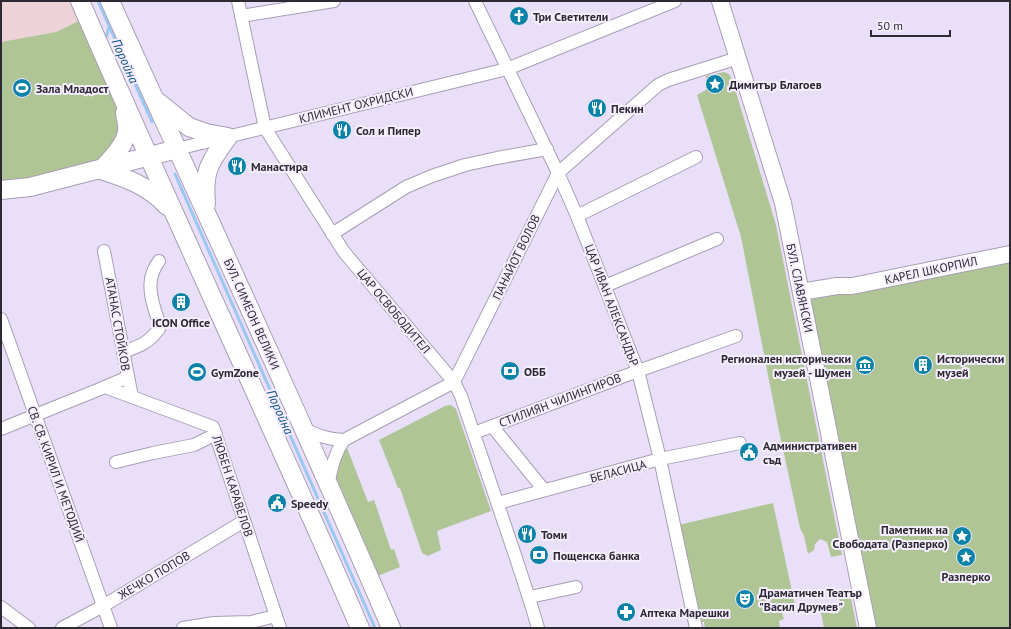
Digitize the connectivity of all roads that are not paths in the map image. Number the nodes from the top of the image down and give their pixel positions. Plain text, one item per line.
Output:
1 (80, 1) edge
2 (110, 1) edge
3 (238, 1) edge
4 (334, 1) edge
5 (475, 1) edge
6 (675, 1) edge
7 (720, 1) edge
8 (241, 16) junction
9 (738, 58) junction
10 (507, 69) junction
11 (154, 99) junction
12 (123, 100) junction
13 (265, 128) junction
14 (228, 137) junction
15 (177, 149) junction
16 (547, 149) junction
17 (148, 157) junction
18 (696, 157) dead end
19 (101, 170) junction
20 (558, 173) junction
21 (30, 187) junction
22 (1, 190) edge
23 (1, 199) edge
24 (173, 212) junction
25 (207, 212) junction
26 (577, 216) junction
27 (332, 234) junction
28 (717, 239) dead end
29 (104, 251) dead end
30 (1010, 254) edge
31 (160, 261) dead end
32 (605, 286) junction
33 (802, 296) junction
34 (1, 319) edge
35 (736, 336) dead end
36 (123, 352) junction
37 (638, 370) junction
38 (128, 377) junction
39 (454, 382) junction
40 (105, 387) junction
41 (132, 397) junction
42 (35, 415) junction
43 (492, 426) junction
44 (1, 429) edge
45 (304, 429) junction
46 (474, 433) junction
47 (216, 434) junction
48 (344, 440) junction
49 (740, 443) dead end
50 (660, 459) junction
51 (116, 462) dead end
52 (328, 484) junction
53 (544, 490) junction
54 (498, 502) junction
55 (244, 521) junction
56 (576, 587) dead end
57 (530, 597) junction
58 (103, 606) junction
59 (1, 607) edge
60 (276, 616) junction
61 (29, 628) edge
62 (62, 628) edge
63 (111, 628) edge
64 (183, 628) edge
65 (280, 628) edge
66 (360, 628) edge
67 (391, 628) edge
68 (538, 628) edge
69 (696, 628) edge
70 (868, 628) edge

1 - 12 main road
2 - 11 main road, БУЛ. СИМЕОН ВЕЛИКИ
3 - 8 street, ЦАР ОСВОБОДИТЕЛ
4 - 8 street
5 - 10 street, ЦАР ИВАН АЛЕКСАНДЪР
6 - 10 street, КЛИМЕНТ ОХРИДСКИ
7 - 9 street, БУЛ. СЛАВЯНСКИ
8 - 13 street, ЦАР ОСВОБОДИТЕЛ
9 - 20 street, ПАНАЙОТ ВОЛОВ
9 - 33 street, БУЛ. СЛАВЯНСКИ
10 - 13 street, КЛИМЕНТ ОХРИДСКИ
10 - 16 street, ЦАР ИВАН АЛЕКСАНДЪР
11 - 14 main road
11 - 15 main road, БУЛ. СИМЕОН ВЕЛИКИ
12 - 17 main road
12 - 19 main road
13 - 14 street, КЛИМЕНТ ОХРИДСКИ
13 - 27 street, ЦАР ОСВОБОДИТЕЛ
14 - 15 street, КЛИМЕНТ ОХРИДСКИ
14 - 25 main road
15 - 17 main road, КЛИМЕНТ ОХРИДСКИ
15 - 25 main road, БУЛ. СИМЕОН ВЕЛИКИ
16 - 20 street, ЦАР ИВАН АЛЕКСАНДЪР
16 - 27 street
17 - 19 main road, КЛИМЕНТ ОХРИДСКИ
17 - 24 main road
18 - 26 street
19 - 21 main road, КЛИМЕНТ ОХРИДСКИ
19 - 24 main road
20 - 26 street, ЦАР ИВАН АЛЕКСАНДЪР
20 - 39 street, ПАНАЙОТ ВОЛОВ
21 - 22 main road, КЛИМЕНТ ОХРИДСКИ
21 - 23 main road, КЛИМЕНТ ОХРИДСКИ
24 - 66 main road
25 - 45 main road, БУЛ. СИМЕОН ВЕЛИКИ
26 - 32 street, ЦАР ИВАН АЛЕКСАНДЪР
27 - 39 street, ЦАР ОСВОБОДИТЕЛ
28 - 32 street
29 - 36 street, АТАНАС СТОЙКОВ
30 - 33 street, КАРЕЛ ШКОРПИЛ
31 - 36 street
32 - 37 street, ЦАР ИВАН АЛЕКСАНДЪР
33 - 70 street, БУЛ. СЛАВЯНСКИ
34 - 42 street, СВ. СВ. КИРИЛ И МЕТОДИЙ
35 - 37 street, СТИЛИЯН ЧИЛИНГИРОВ
36 - 38 street, АТАНАС СТОЙКОВ
37 - 43 street, СТИЛИЯН ЧИЛИНГИРОВ
37 - 50 street, ЦАР ИВАН АЛЕКСАНДЪР
38 - 40 street
38 - 41 street, АТАНАС СТОЙКОВ
39 - 46 street, ЦАР ОСВОБОДИТЕЛ
39 - 48 street
40 - 41 street
40 - 42 street
41 - 47 street, ЛЮБЕН КАРАВЕЛОВ
42 - 44 street
42 - 58 street, СВ. СВ. КИРИЛ И МЕТОДИЙ
43 - 46 street, СТИЛИЯН ЧИЛИНГИРОВ
43 - 53 street
45 - 48 street
45 - 52 main road, БУЛ. СИМЕОН ВЕЛИКИ
46 - 54 street, ЦАР ОСВОБОДИТЕЛ
47 - 51 street
47 - 55 street, ЛЮБЕН КАРАВЕЛОВ
48 - 52 street
49 - 50 street, БЕЛАСИЦА
50 - 53 street, БЕЛАСИЦА
50 - 69 street, ЦАР ИВАН АЛЕКСАНДЪР
52 - 67 main road, БУЛ. СИМЕОН ВЕЛИКИ
53 - 54 street, БЕЛАСИЦА
54 - 57 street, ЦАР ОСВОБОДИТЕЛ
55 - 58 street, ЖЕЧКО ПОПОВ
55 - 60 street, ЛЮБЕН КАРАВЕЛОВ
56 - 57 street
57 - 68 street, ЦАР ОСВОБОДИТЕЛ
58 - 62 street, ЖЕЧКО ПОПОВ
58 - 63 street, СВ. СВ. КИРИЛ И МЕТОДИЙ
59 - 61 street
60 - 64 street
60 - 65 street, ЛЮБЕН КАРАВЕЛОВ

